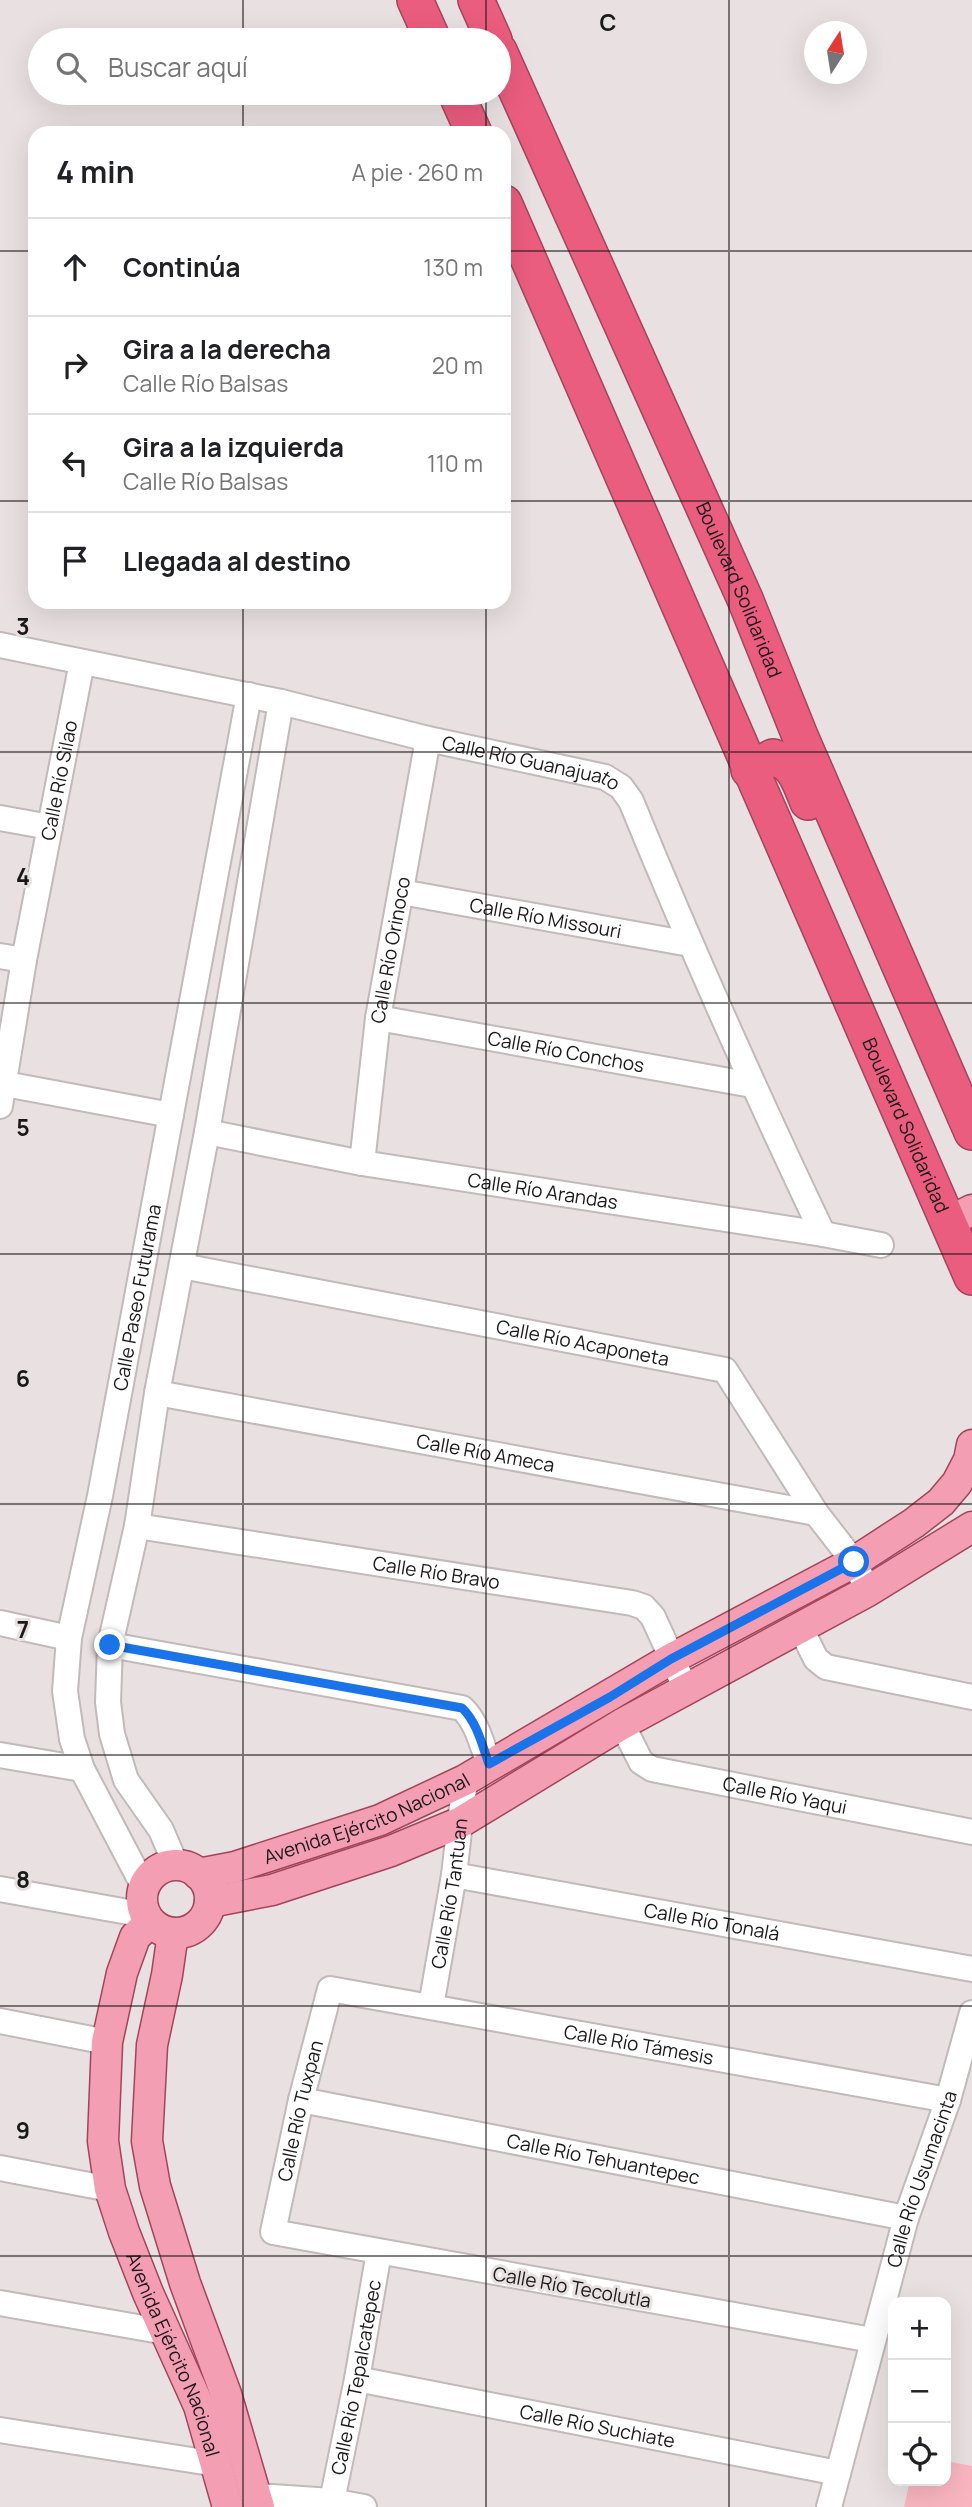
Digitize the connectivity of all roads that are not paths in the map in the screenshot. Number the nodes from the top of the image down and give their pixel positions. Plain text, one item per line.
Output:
1 (415, 0) edge
2 (476, 0) edge
3 (428, 28) edge
4 (489, 28) edge
5 (511, 78) edge
6 (461, 105) edge
7 (471, 126) edge
8 (511, 219) edge
9 (0, 645) edge
10 (82, 662) junction
11 (248, 695) junction
12 (281, 702) junction
13 (428, 739) junction
14 (750, 770) junction
15 (0, 818) edge
16 (50, 827) junction
17 (401, 892) junction
18 (690, 944) junction
19 (0, 956) edge
20 (24, 960) junction
21 (900, 970) junction
22 (378, 1018) junction
23 (177, 1083) junction
24 (752, 1086) junction
25 (213, 1090) junction
26 (1, 1091) edge
27 (171, 1115) junction
28 (207, 1132) junction
29 (972, 1132) edge
30 (362, 1163) junction
31 (157, 1187) junction
32 (193, 1194) junction
33 (960, 1216) edge
34 (823, 1234) junction
35 (881, 1245) dead end
36 (969, 1264) edge
37 (182, 1266) junction
38 (157, 1392) junction
39 (110, 1443) junction
40 (972, 1445) edge
41 (146, 1452) junction
42 (816, 1513) junction
43 (137, 1526) junction
44 (972, 1527) edge
45 (854, 1562) junction
46 (868, 1591) junction
47 (0, 1623) edge
48 (801, 1629) junction
49 (69, 1638) junction
50 (110, 1645) junction
51 (671, 1659) junction
52 (686, 1689) junction
53 (972, 1697) edge
54 (622, 1724) junction
55 (0, 1755) edge
56 (82, 1769) junction
57 (477, 1772) junction
58 (461, 1822) junction
59 (972, 1832) edge
60 (187, 1870) junction
61 (454, 1875) junction
62 (0, 1889) edge
63 (210, 1902) junction
64 (153, 1914) junction
65 (972, 1969) edge
66 (330, 1990) joint
67 (431, 2006) junction
68 (972, 2013) edge
69 (0, 2021) edge
70 (107, 2042) junction
71 (301, 2100) junction
72 (948, 2100) junction
73 (0, 2168) edge
74 (110, 2189) junction
75 (906, 2218) junction
76 (273, 2232) joint
77 (379, 2252) junction
78 (0, 2303) edge
79 (166, 2332) junction
80 (872, 2340) junction
81 (357, 2379) junction
82 (0, 2430) edge
83 (217, 2464) junction
84 (838, 2473) junction
85 (258, 2501) edge
86 (332, 2501) junction
87 (228, 2507) edge
88 (364, 2507) edge
89 (829, 2507) edge

1 - 3 highway
2 - 4 highway
5 - 21 highway, Boulevard Solidaridad
6 - 7 highway
8 - 14 highway, Boulevard Solidaridad
9 - 10 street, Calle Río Guanajuato
10 - 11 street, Calle Río Guanajuato
10 - 16 street, Calle Río Silao
11 - 12 street, Calle Río Guanajuato
11 - 23 street, Calle Paseo Futurama
12 - 13 street, Calle Río Guanajuato
12 - 25 street, Calle Paseo Futurama
13 - 17 street, Calle Río Orinoco
13 - 18 street, Calle Río Guanajuato
14 - 21 highway
14 - 33 highway, Boulevard Solidaridad
15 - 16 street
16 - 20 street, Calle Río Silao
17 - 18 street, Calle Río Missouri
17 - 22 street, Calle Río Orinoco
18 - 24 street, Calle Río Guanajuato
19 - 20 street
20 - 26 street, Calle Río Silao
21 - 29 highway, Boulevard Solidaridad
22 - 24 street, Calle Río Conchos
22 - 30 street, Calle Río Orinoco
23 - 25 street
23 - 27 street, Calle Paseo Futurama
24 - 34 street, Calle Río Guanajuato
25 - 28 street, Calle Paseo Futurama
26 - 27 street
27 - 31 street, Calle Paseo Futurama
28 - 30 street, Calle Río Arandas
28 - 32 street, Calle Paseo Futurama
30 - 34 street, Calle Río Arandas
31 - 32 street
31 - 39 street, Calle Paseo Futurama
32 - 37 street, Calle Paseo Futurama
33 - 36 highway, Boulevard Solidaridad
34 - 35 street, Calle Río Arandas
37 - 38 street, Calle Paseo Futurama
37 - 42 street, Calle Río Acaponeta
38 - 41 street, Calle Paseo Futurama
38 - 42 street, Calle Río Ameca
39 - 41 street
39 - 49 street, Calle Paseo Futurama
40 - 45 main road, Avenida Ejército Nacional
41 - 43 street, Calle Paseo Futurama
42 - 45 street, Calle Río Acaponeta
43 - 50 street, Calle Paseo Futurama
43 - 51 street, Calle Río Bravo
44 - 46 main road, Avenida Ejército Nacional
45 - 46 street, Calle Río Acaponeta
45 - 51 main road, Avenida Ejército Nacional
46 - 48 main road, Avenida Ejército Nacional
47 - 49 street
48 - 52 main road, Avenida Ejército Nacional
48 - 53 street
49 - 56 street, Calle Paseo Futurama
50 - 57 street
50 - 60 street, Calle Paseo Futurama
51 - 52 street, Calle Río Bravo
51 - 57 main road, Avenida Ejército Nacional
52 - 54 main road, Avenida Ejército Nacional
54 - 58 main road, Avenida Ejército Nacional
54 - 59 street, Calle Río Yaqui
55 - 56 street
56 - 64 street, Calle Paseo Futurama
57 - 58 street, Calle Río Tantuan
57 - 60 main road, Avenida Ejército Nacional
58 - 61 street, Calle Río Tantuan
58 - 63 main road, Avenida Ejército Nacional
60 - 63 main road
60 - 64 main road
61 - 65 street, Calle Río Tonalá
61 - 67 street, Calle Río Tantuan
62 - 64 street
63 - 64 main road
64 - 70 main road, Avenida Ejército Nacional
64 - 85 main road, Avenida Ejército Nacional
66 - 67 street, Calle Río Támesis
66 - 71 street, Calle Río Tuxpan
67 - 72 street, Calle Río Támesis
68 - 72 street, Calle Río Usumacinta
69 - 70 street
70 - 74 main road, Avenida Ejército Nacional
71 - 75 street, Calle Río Tehuantepec
71 - 76 street, Calle Río Tuxpan
72 - 75 street, Calle Río Usumacinta
73 - 74 street
74 - 79 main road, Avenida Ejército Nacional
75 - 80 street, Calle Río Usumacinta
76 - 77 street, Calle Río Tecolutla
77 - 80 street, Calle Río Tecolutla
77 - 81 street, Calle Río Tepalcatepec
78 - 79 street
79 - 83 main road, Avenida Ejército Nacional
80 - 84 street, Calle Río Usumacinta
81 - 84 street, Calle Río Suchiate
81 - 86 street, Calle Río Tepalcatepec
82 - 83 street
83 - 87 main road, Avenida Ejército Nacional
84 - 89 street, Calle Río Usumacinta
85 - 86 street
86 - 88 street

